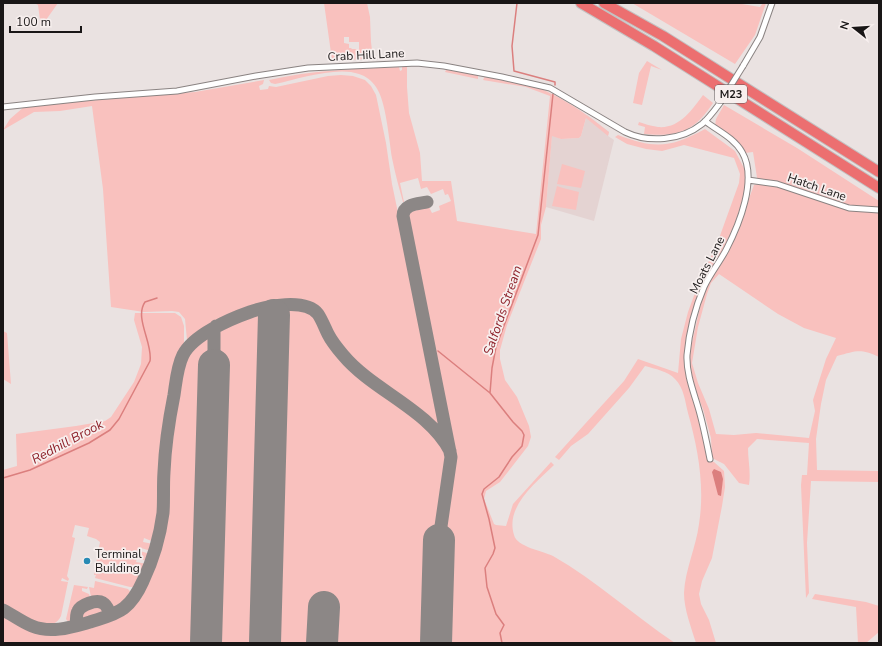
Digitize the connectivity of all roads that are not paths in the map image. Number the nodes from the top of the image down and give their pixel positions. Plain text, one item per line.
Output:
1 (581, 3) edge
2 (604, 3) edge
3 (772, 3) edge
4 (3, 107) edge
5 (705, 121) junction
6 (879, 172) edge
7 (748, 180) junction
8 (879, 188) edge
9 (879, 210) edge
10 (710, 458) dead end

1 - 8 highway, M23
2 - 6 highway, M23
3 - 5 street, Crab Hill Lane, bridge
4 - 5 street, Crab Hill Lane
5 - 7 street, Moats Lane
7 - 9 street, Hatch Lane
7 - 10 street, Moats Lane

